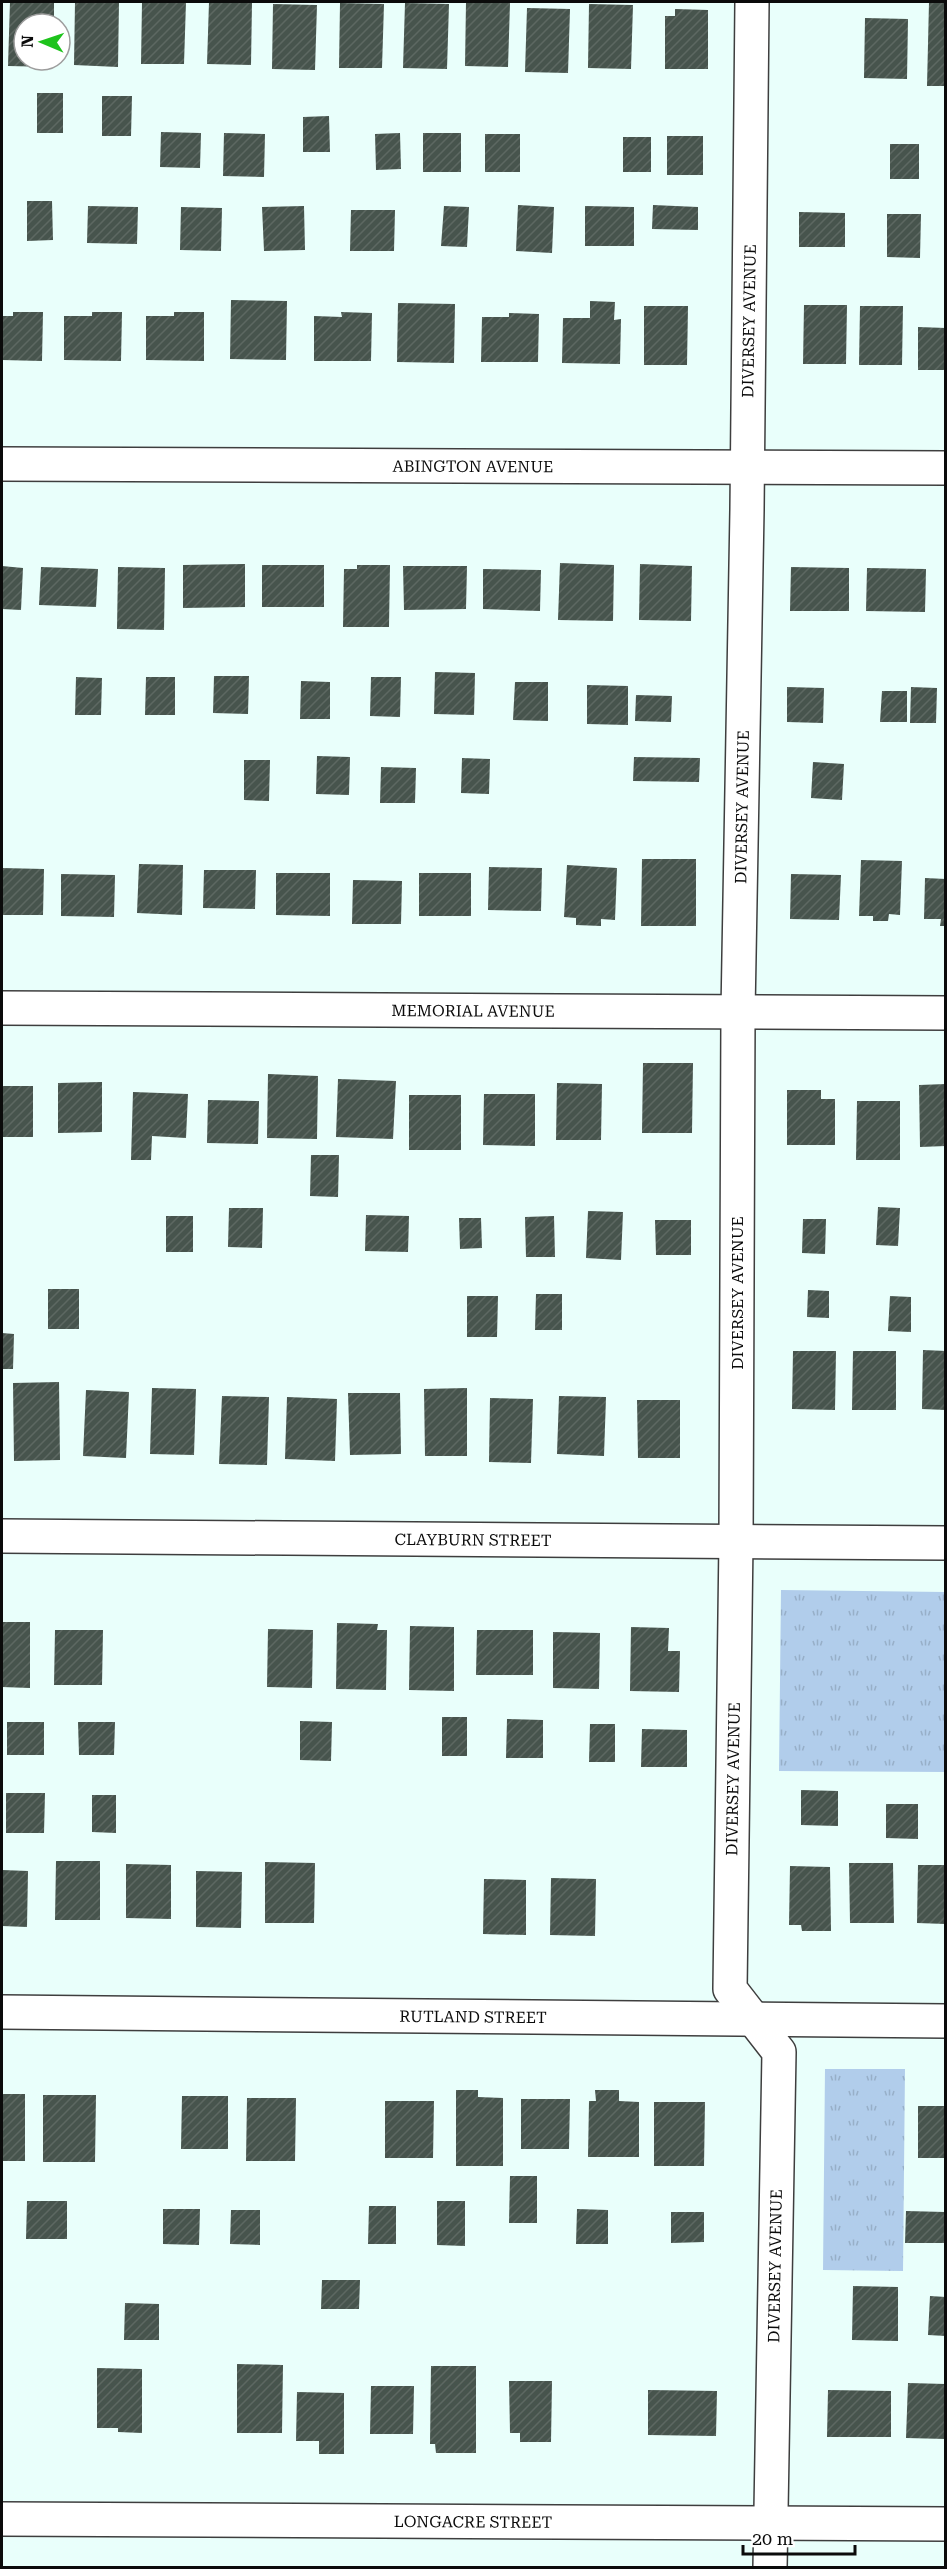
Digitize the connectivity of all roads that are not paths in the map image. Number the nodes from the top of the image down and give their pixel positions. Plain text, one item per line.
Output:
1 (752, 2) edge
2 (2, 464) edge
3 (747, 467) junction
4 (945, 468) edge
5 (2, 1008) edge
6 (738, 1012) junction
7 (945, 1013) edge
8 (2, 1536) edge
9 (736, 1541) junction
10 (945, 1543) edge
11 (2, 2012) edge
12 (754, 2019) junction
13 (945, 2021) edge
14 (2, 2519) edge
15 (771, 2524) junction
16 (945, 2524) edge
17 (770, 2568) edge

1 - 3 street, DIVERSEY AVENUE
2 - 3 street, ABINGTON AVENUE
3 - 4 street, ABINGTON AVENUE
3 - 6 street, DIVERSEY AVENUE
5 - 6 street, MEMORIAL AVENUE
6 - 7 street, MEMORIAL AVENUE
6 - 9 street, DIVERSEY AVENUE
8 - 9 street, CLAYBURN STREET
9 - 10 street, CLAYBURN STREET
9 - 12 street, DIVERSEY AVENUE
11 - 12 street, RUTLAND STREET
12 - 13 street, RUTLAND STREET
12 - 15 street, DIVERSEY AVENUE
14 - 15 street, LONGACRE STREET
15 - 16 street, LONGACRE STREET
15 - 17 street, DIVERSEY AVENUE

